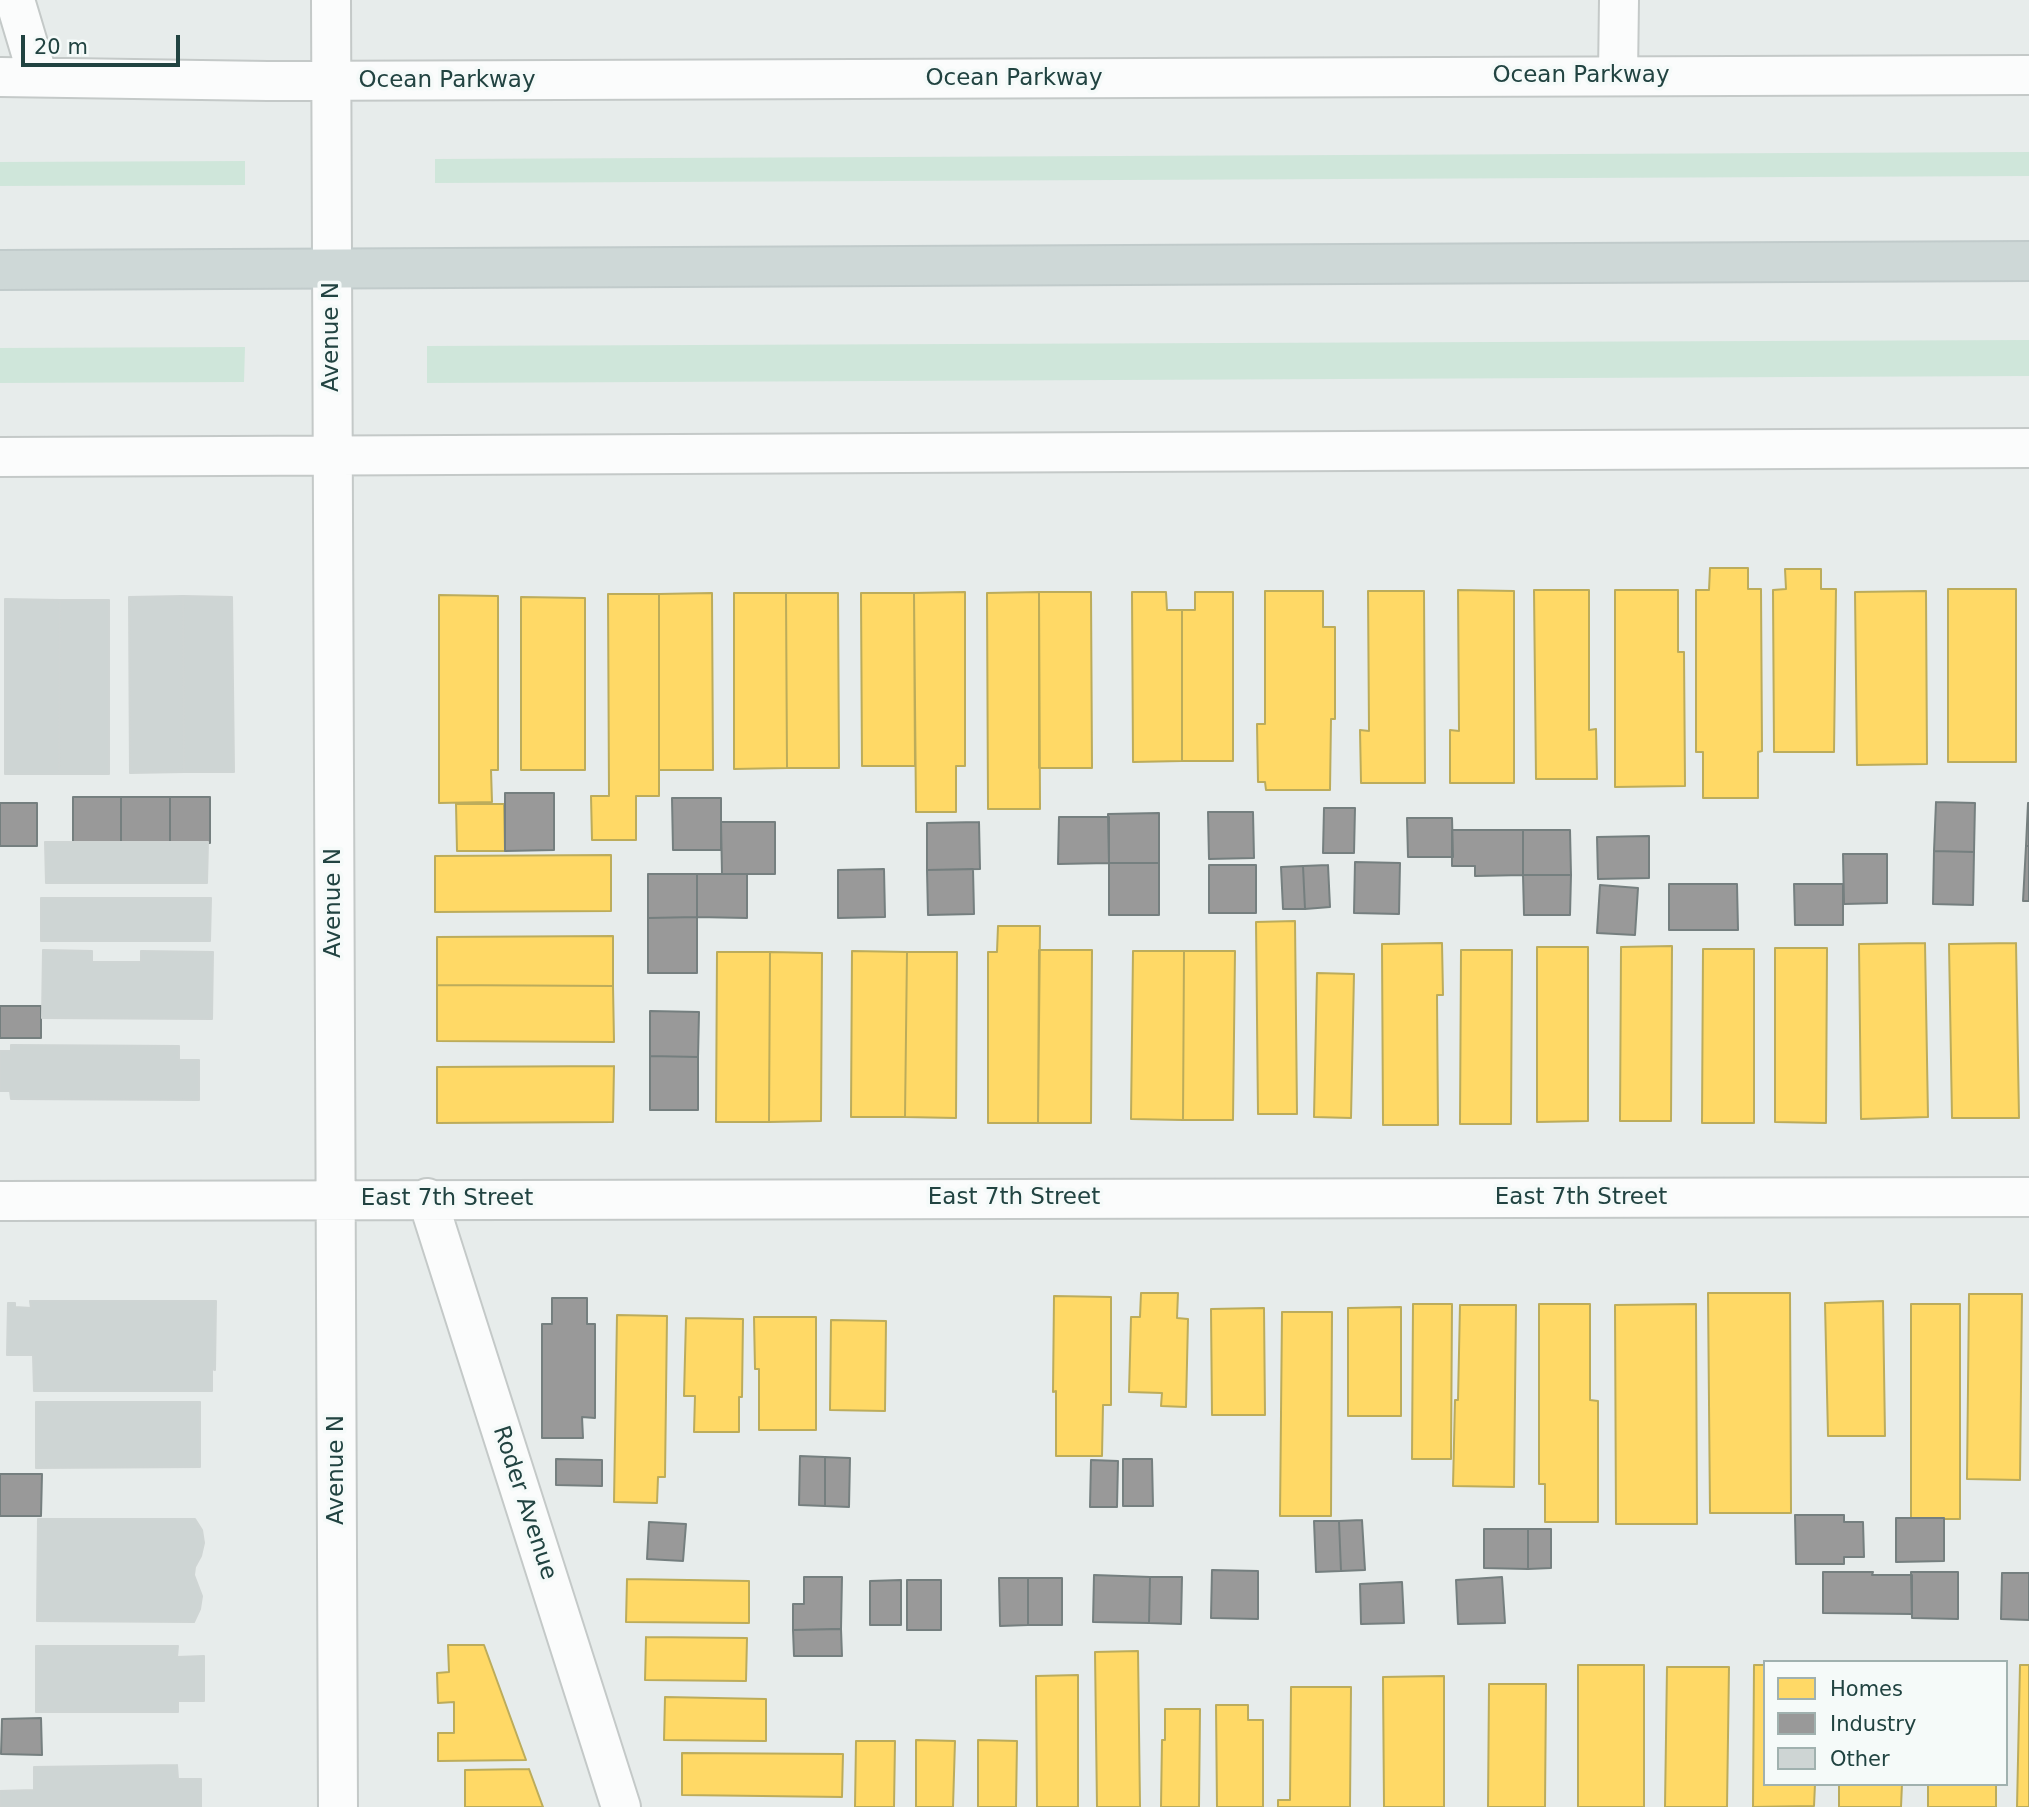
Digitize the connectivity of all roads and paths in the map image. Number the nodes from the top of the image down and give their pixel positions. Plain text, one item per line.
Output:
1 (15, 0) edge
2 (331, 0) edge
3 (1619, 0) edge
4 (1618, 75) junction
5 (2029, 75) edge
6 (38, 76) junction
7 (0, 77) edge
8 (332, 81) junction
9 (2029, 261) edge
10 (332, 269) junction
11 (0, 270) edge
12 (2029, 448) edge
13 (0, 457) edge
14 (332, 457) junction
15 (2029, 1198) edge
16 (336, 1199) junction
17 (427, 1199) junction
18 (0, 1201) edge
19 (338, 1807) edge
20 (621, 1807) edge

1 - 6 street
2 - 8 street, Avenue N
3 - 4 street
4 - 5 street, Ocean Parkway
4 - 8 street, Ocean Parkway
6 - 7 street, Ocean Parkway
6 - 8 street, Ocean Parkway
8 - 10 street, Avenue N
9 - 10 main road
10 - 11 main road
10 - 14 street, Avenue N
12 - 14 street
13 - 14 street
14 - 16 street, Avenue N
15 - 17 street, East 7th Street
16 - 17 street, East 7th Street
16 - 18 street, East 7th Street
16 - 19 street, Avenue N
17 - 20 street, Roder Avenue

